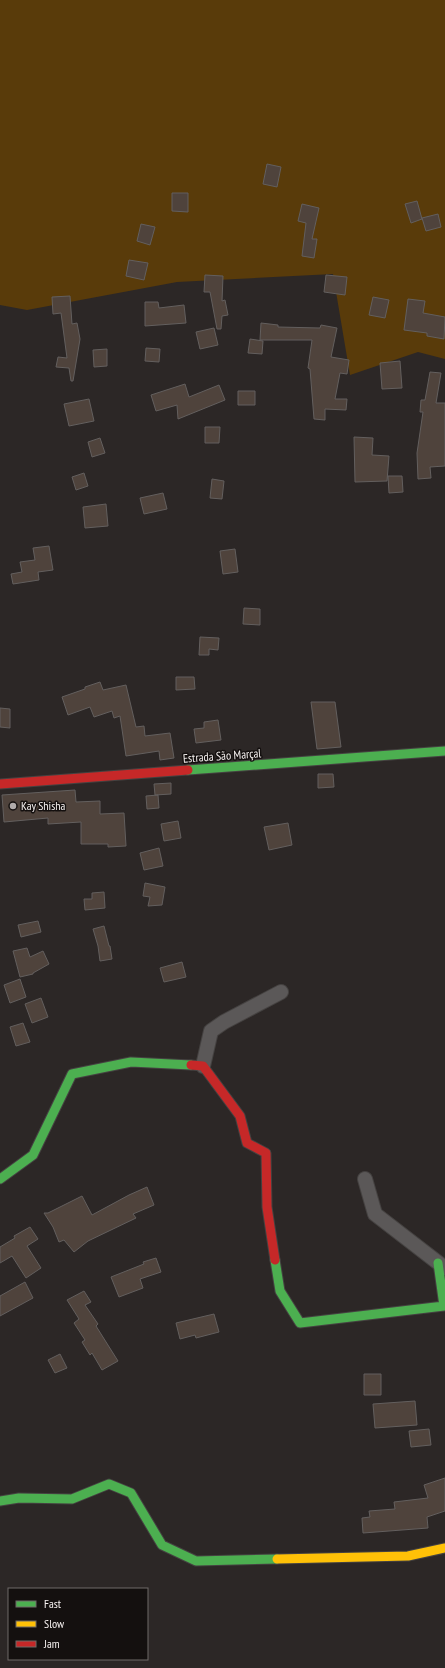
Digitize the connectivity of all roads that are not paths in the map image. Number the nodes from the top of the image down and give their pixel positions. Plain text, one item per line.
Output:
1 (445, 751) edge
2 (0, 784) edge
3 (280, 992) dead end
4 (204, 1066) junction
5 (0, 1179) edge
6 (365, 1179) dead end
7 (442, 1265) edge
8 (0, 1501) edge
9 (445, 1548) edge

1 - 2 street, Estrada São Marçal
3 - 4 street
4 - 5 street
4 - 7 street
6 - 7 street
8 - 9 street

